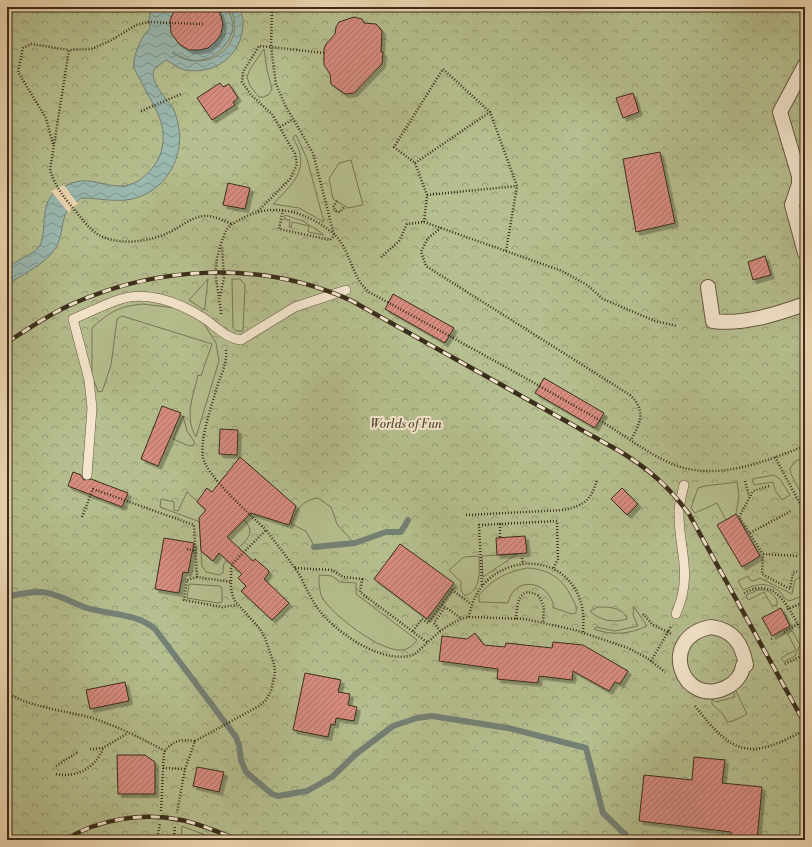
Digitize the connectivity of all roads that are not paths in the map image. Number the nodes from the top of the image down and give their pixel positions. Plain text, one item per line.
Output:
1 (805, 65) edge
2 (802, 176) edge
3 (805, 253) edge
4 (708, 287) dead end
5 (346, 290) dead end
6 (805, 304) edge
7 (87, 475) dead end
8 (684, 485) dead end
9 (676, 614) dead end
10 (736, 681) joint

1 - 2 street
2 - 3 street
4 - 6 street
5 - 7 lane
8 - 9 lane
10 - 10 street

